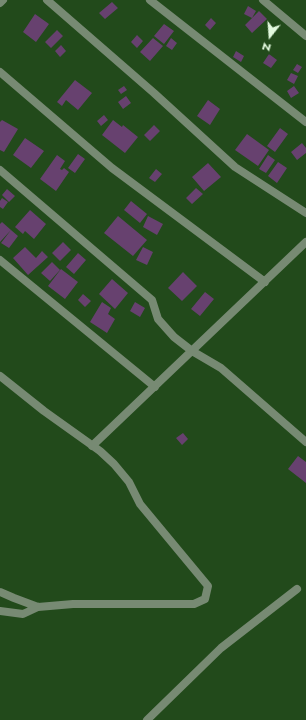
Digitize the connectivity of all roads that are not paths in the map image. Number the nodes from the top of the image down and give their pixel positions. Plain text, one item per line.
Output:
1 (3, 0) edge
2 (48, 0) edge
3 (150, 0) edge
4 (263, 0) edge
5 (0, 3) edge
6 (306, 36) edge
7 (0, 72) edge
8 (306, 122) edge
9 (0, 170) edge
10 (306, 213) edge
11 (306, 242) edge
12 (0, 260) edge
13 (265, 282) junction
14 (192, 351) junction
15 (0, 376) edge
16 (155, 387) junction
17 (306, 442) edge
18 (92, 446) junction
19 (297, 589) dead end
20 (0, 592) edge
21 (38, 607) junction
22 (0, 611) edge
23 (147, 720) edge

1 - 5 street
2 - 10 street
3 - 8 street
4 - 6 street
7 - 13 street
9 - 14 street
11 - 13 street
12 - 16 street
13 - 14 street
14 - 16 street
14 - 17 street
15 - 18 street
16 - 18 street
18 - 21 street
19 - 23 street
20 - 21 street
21 - 22 street

